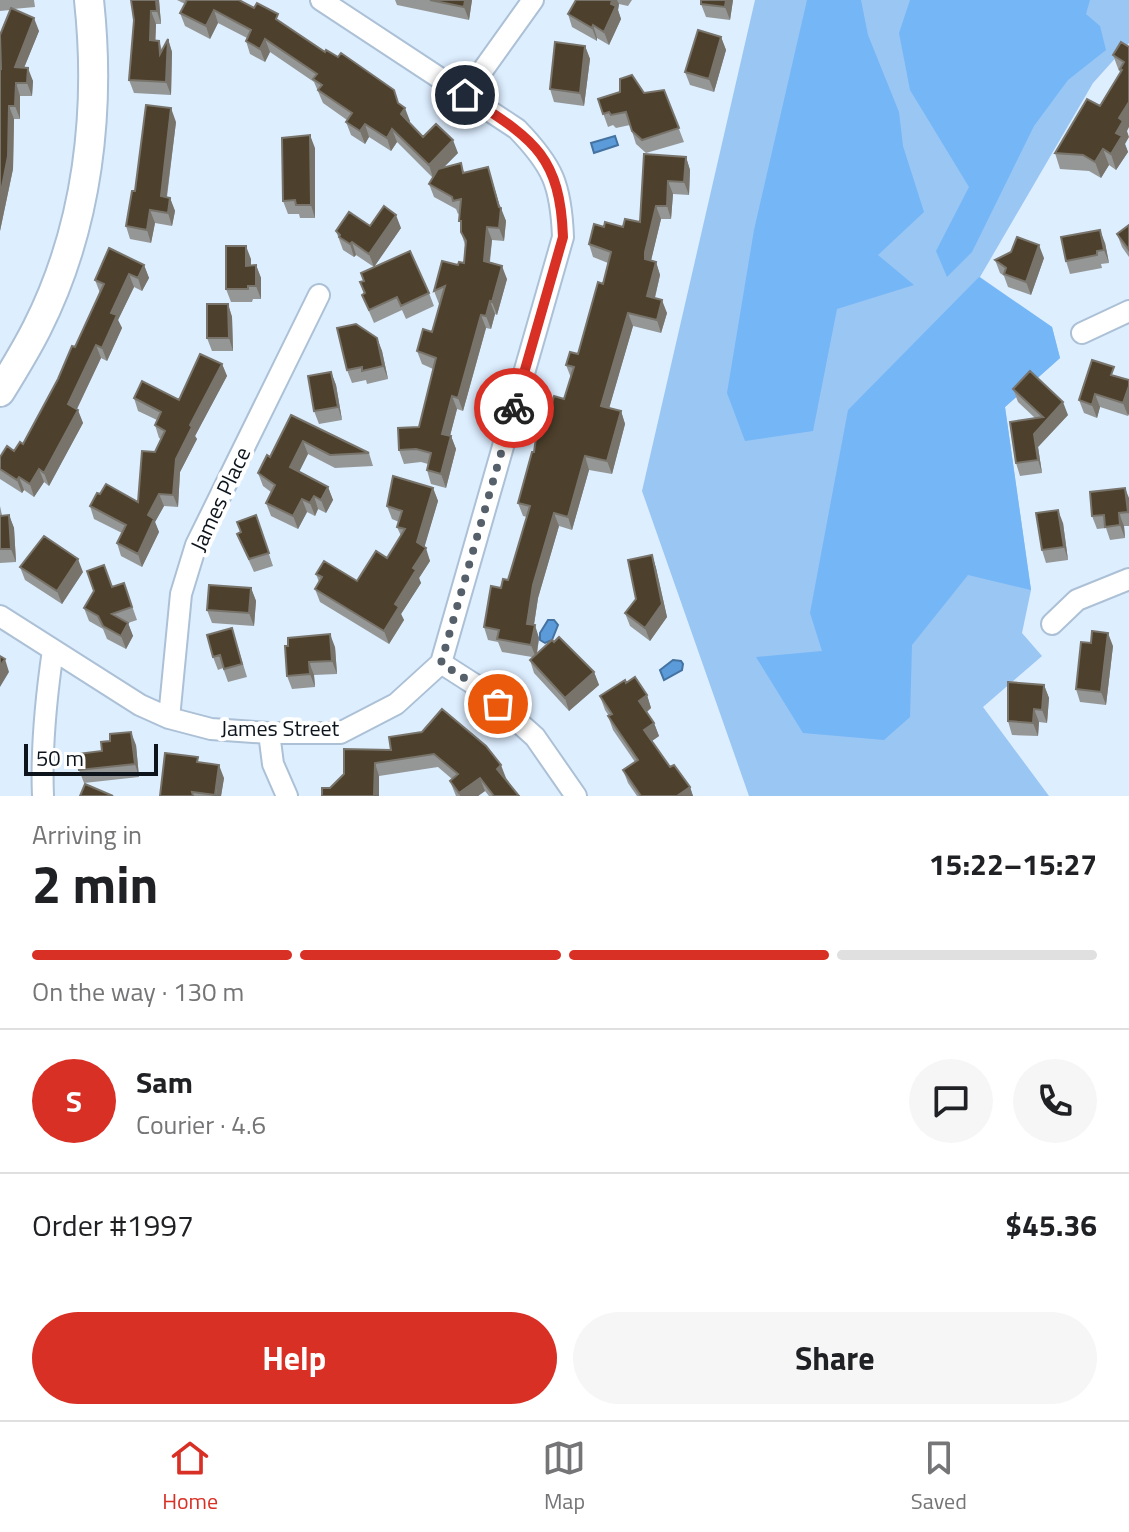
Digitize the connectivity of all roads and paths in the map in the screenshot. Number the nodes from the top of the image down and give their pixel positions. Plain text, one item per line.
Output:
1 (89, 0) edge
2 (321, 0) edge
3 (533, 0) edge
4 (465, 95) junction
5 (319, 295) dead end
6 (1129, 311) edge
7 (1082, 333) dead end
8 (0, 392) edge
9 (1129, 579) edge
10 (0, 616) edge
11 (1052, 624) dead end
12 (53, 650) junction
13 (441, 663) junction
14 (169, 718) junction
15 (269, 733) junction
16 (43, 796) edge
17 (287, 796) edge
18 (576, 796) edge

1 - 8 main road
2 - 4 street
3 - 4 street
4 - 13 street
5 - 14 street, James Place
6 - 7 street
9 - 11 street
10 - 12 street, James Street
12 - 14 street, James Street
12 - 16 street
13 - 15 street, James Street
13 - 18 street
14 - 15 street, James Street
15 - 17 street

